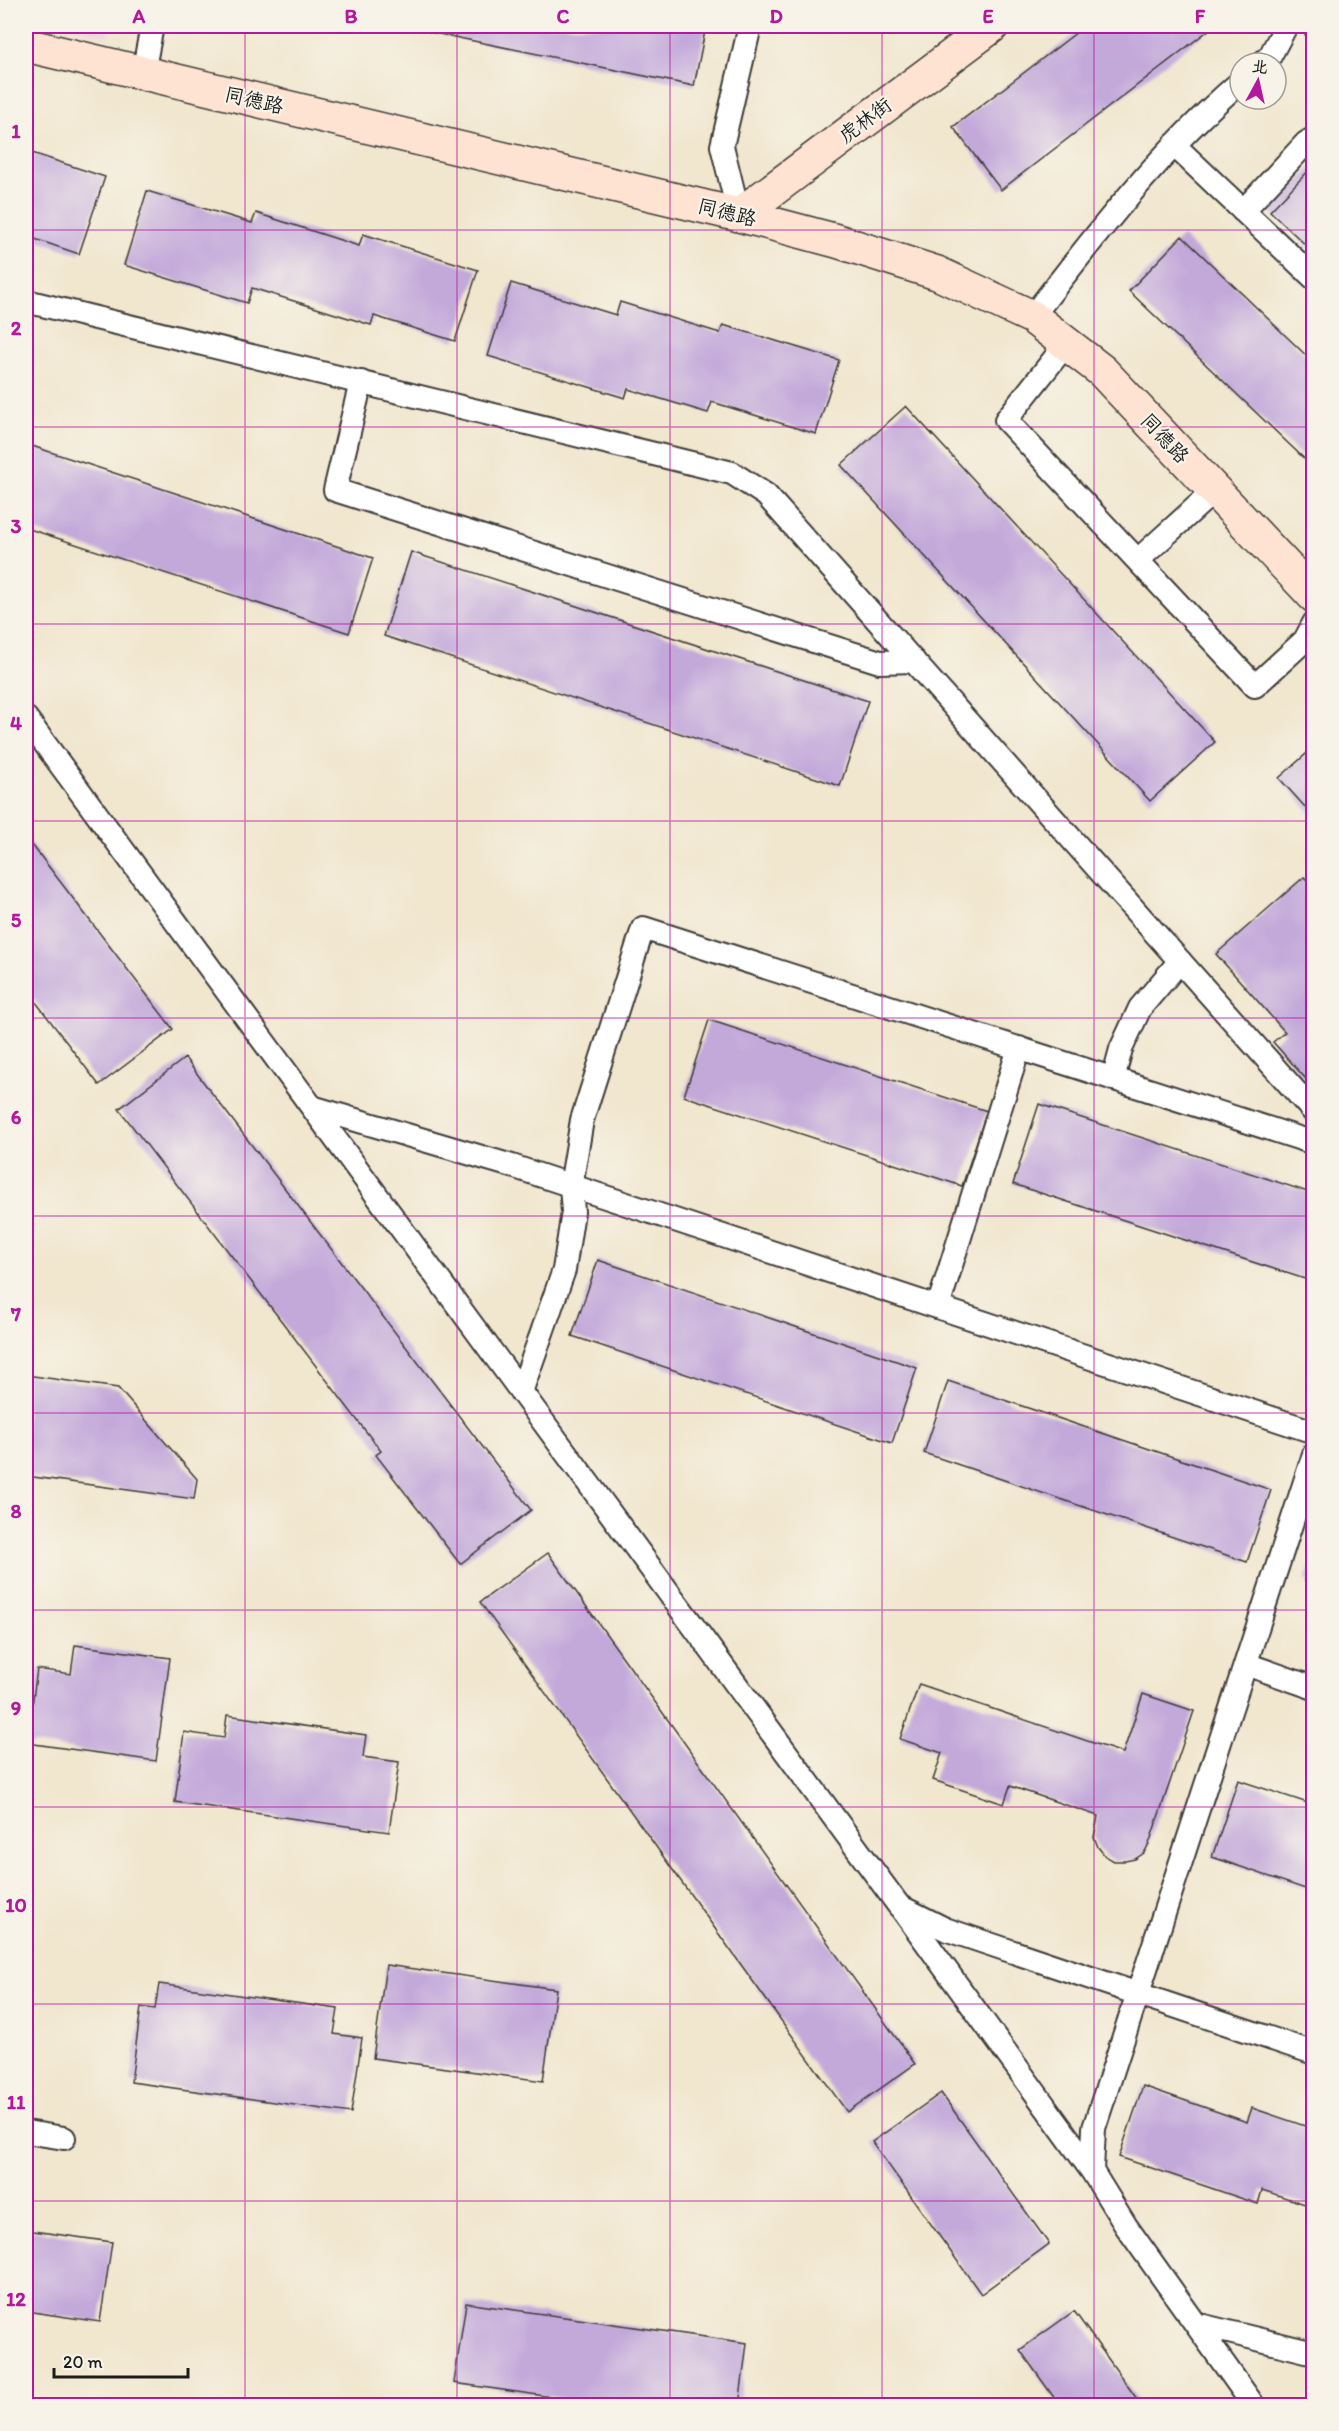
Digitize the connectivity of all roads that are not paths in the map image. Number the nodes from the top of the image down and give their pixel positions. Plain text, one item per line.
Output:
1 (152, 26) edge
2 (750, 26) edge
3 (992, 26) edge
4 (1286, 26) edge
5 (26, 45) edge
6 (1273, 51) edge
7 (142, 73) junction
8 (1228, 92) edge
9 (1314, 138) edge
10 (1174, 145) junction
11 (1243, 211) junction
12 (739, 215) junction
13 (1314, 278) edge
14 (26, 301) edge
15 (1032, 316) junction
16 (1066, 344) junction
17 (361, 382) junction
18 (1214, 491) junction
19 (1138, 560) junction
20 (1314, 596) edge
21 (1314, 623) edge
22 (914, 662) junction
23 (26, 718) edge
24 (1180, 961) junction
25 (1019, 1048) junction
26 (1113, 1079) junction
27 (312, 1107) junction
28 (1314, 1112) edge
29 (1314, 1143) edge
30 (571, 1186) junction
31 (938, 1307) junction
32 (521, 1392) junction
33 (1314, 1432) edge
34 (1314, 1454) edge
35 (1246, 1664) junction
36 (1314, 1688) edge
37 (899, 1906) junction
38 (1138, 1992) junction
39 (1314, 2052) edge
40 (26, 2132) edge
41 (64, 2138) dead end
42 (1092, 2170) junction
43 (1196, 2324) junction
44 (1314, 2353) edge
45 (1254, 2406) edge

1 - 7 lane
2 - 12 lane
3 - 12 street, 虎林街
4 - 6 lane
5 - 7 street, 同德路
7 - 12 street, 同德路
8 - 10 lane
9 - 11 lane
10 - 11 lane
10 - 15 lane
11 - 13 lane
12 - 15 street, 同德路
14 - 17 lane
15 - 16 street, 同德路
16 - 18 street, 同德路
16 - 19 lane
17 - 22 lane
17 - 22 lane
18 - 19 lane
18 - 20 street, 同德路
19 - 21 lane
22 - 24 lane
23 - 27 lane
24 - 26 lane
24 - 28 lane
25 - 26 lane
25 - 30 lane
25 - 31 lane
26 - 29 lane
27 - 30 lane
27 - 32 lane
30 - 31 lane
30 - 32 lane
31 - 33 lane
32 - 37 lane
34 - 35 lane
35 - 36 lane
35 - 38 lane
37 - 38 lane
37 - 42 lane
38 - 39 lane
38 - 42 lane
40 - 41 lane
42 - 43 lane
43 - 44 lane
43 - 45 lane

